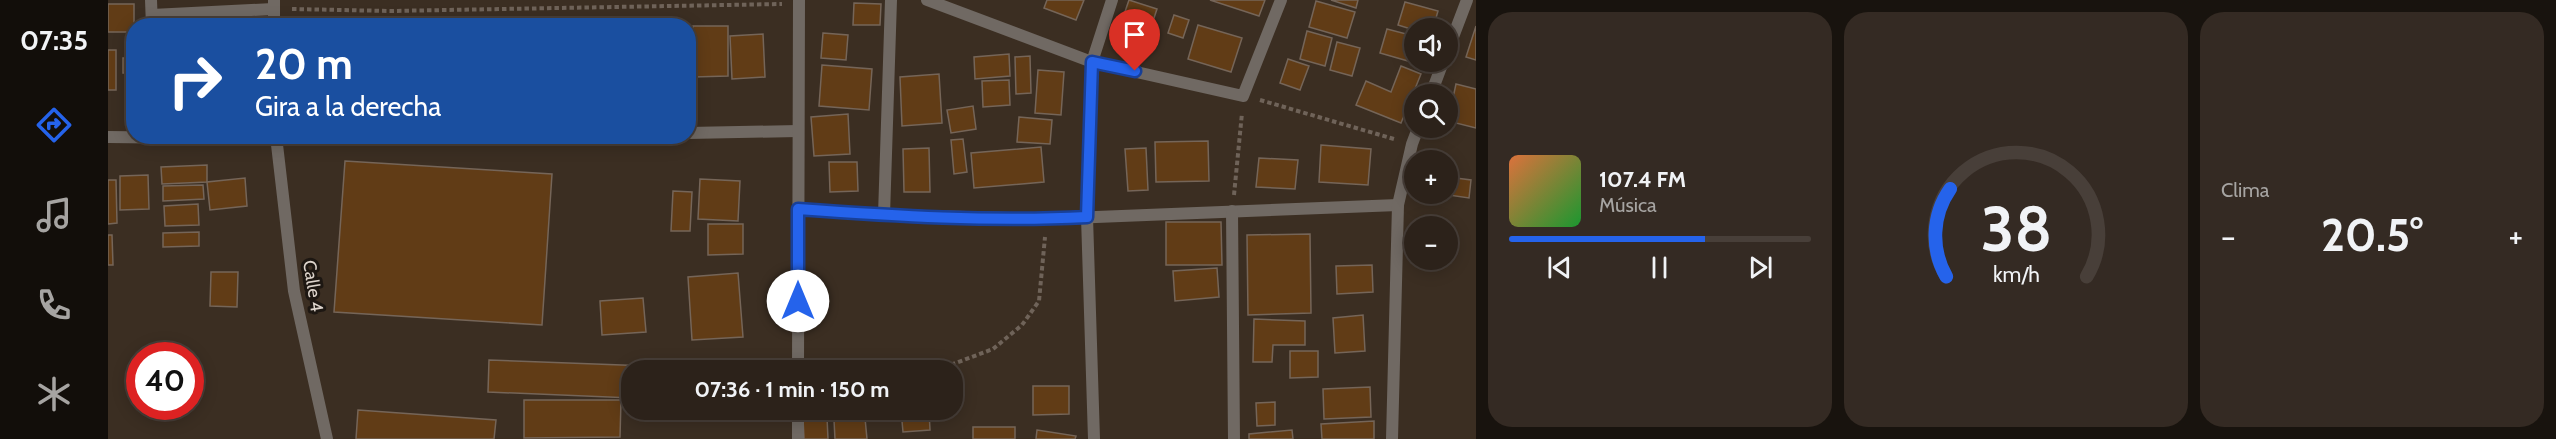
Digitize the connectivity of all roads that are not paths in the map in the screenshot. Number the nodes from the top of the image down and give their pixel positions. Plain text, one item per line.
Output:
1 (151, 0) edge
2 (891, 0) edge
3 (1112, 0) edge
4 (1281, 0) edge
5 (1467, 0) edge
6 (933, 1) edge
7 (799, 2) edge
8 (273, 4) edge
9 (152, 18) edge
10 (167, 18) edge
11 (1458, 24) edge
12 (1092, 62) junction
13 (798, 131) junction
14 (696, 133) edge
15 (108, 137) edge
16 (126, 137) edge
17 (1414, 138) edge
18 (277, 144) edge
19 (1398, 205) junction
20 (798, 209) junction
21 (1232, 212) junction
22 (884, 215) junction
23 (1087, 217) junction
24 (798, 360) edge
25 (798, 420) edge
26 (327, 439) edge
27 (798, 439) edge
28 (1094, 439) edge
29 (1234, 439) edge
30 (1392, 439) edge

1 - 9 street
2 - 22 street
3 - 12 street
4 - 12 street
5 - 11 street
6 - 12 street
7 - 13 street
8 - 10 street
12 - 23 street
13 - 14 street
13 - 20 street
15 - 16 street
17 - 19 street
18 - 26 street, Calle 4
19 - 21 street
19 - 30 street
20 - 22 street
20 - 24 street
21 - 23 street
21 - 29 street
22 - 23 street
23 - 28 street
25 - 27 street

